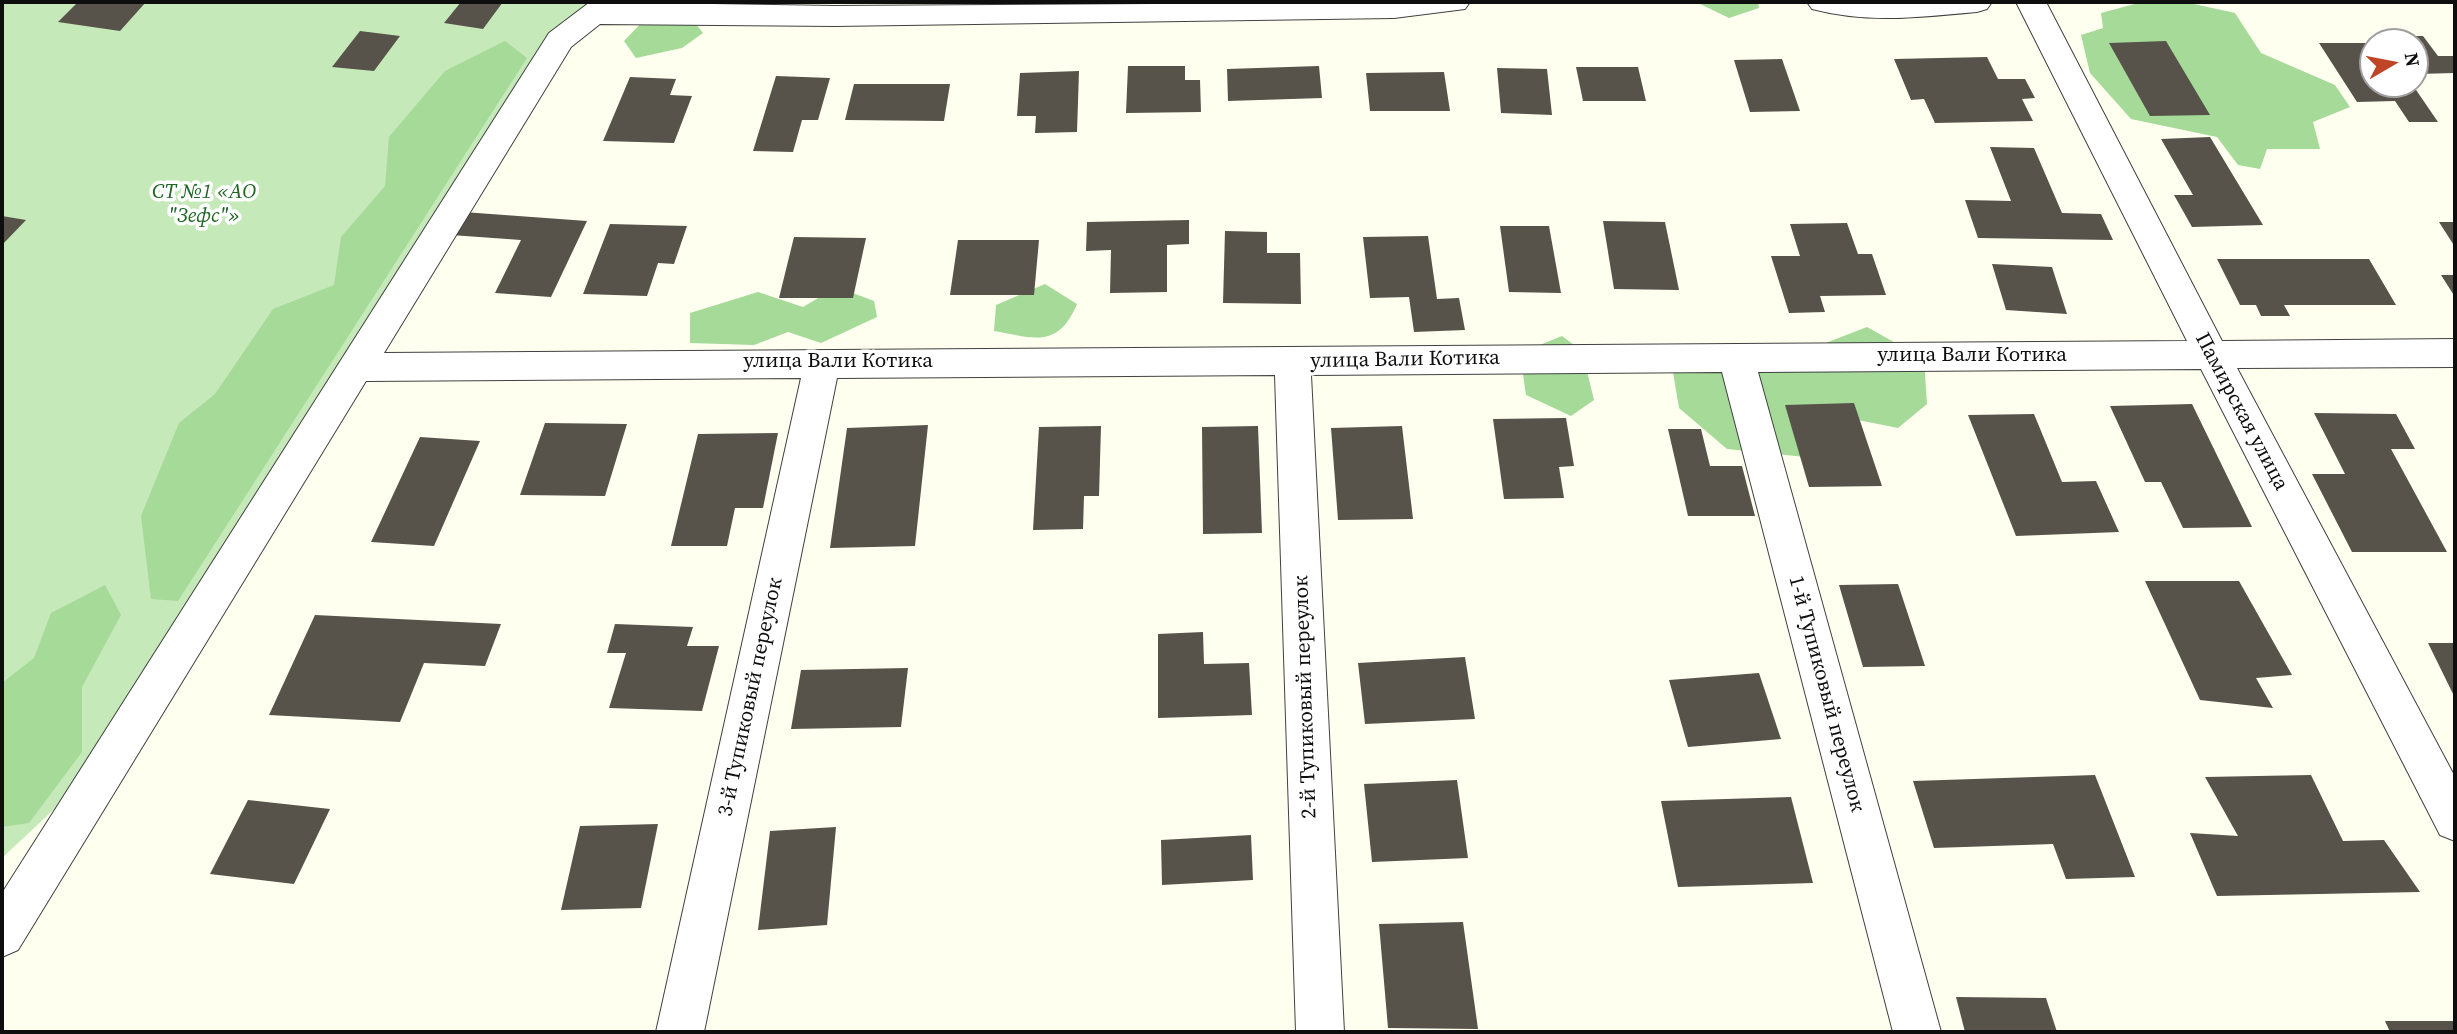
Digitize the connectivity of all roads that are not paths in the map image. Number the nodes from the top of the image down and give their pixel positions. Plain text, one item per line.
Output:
1 (1455, 2) edge
2 (1822, 2) edge
3 (1978, 2) edge
4 (2031, 2) edge
5 (602, 8) edge
6 (2455, 352) edge
7 (2211, 355) junction
8 (1736, 356) junction
9 (822, 362) junction
10 (1292, 362) junction
11 (355, 367) junction
12 (2455, 820) edge
13 (2, 934) edge
14 (680, 1032) edge
15 (1320, 1032) edge
16 (1917, 1032) edge

1 - 5 street
2 - 3 street
4 - 7 street, Памирская улица
5 - 11 street
6 - 7 street, улица Вали Котика
7 - 8 street, улица Вали Котика
7 - 12 street, Памирская улица
8 - 10 street, улица Вали Котика
8 - 16 street, 1-й Тупиковый переулок
9 - 10 street, улица Вали Котика
9 - 11 street, улица Вали Котика
9 - 14 street, 3-й Тупиковый переулок
10 - 15 street, 2-й Тупиковый переулок
11 - 13 street

